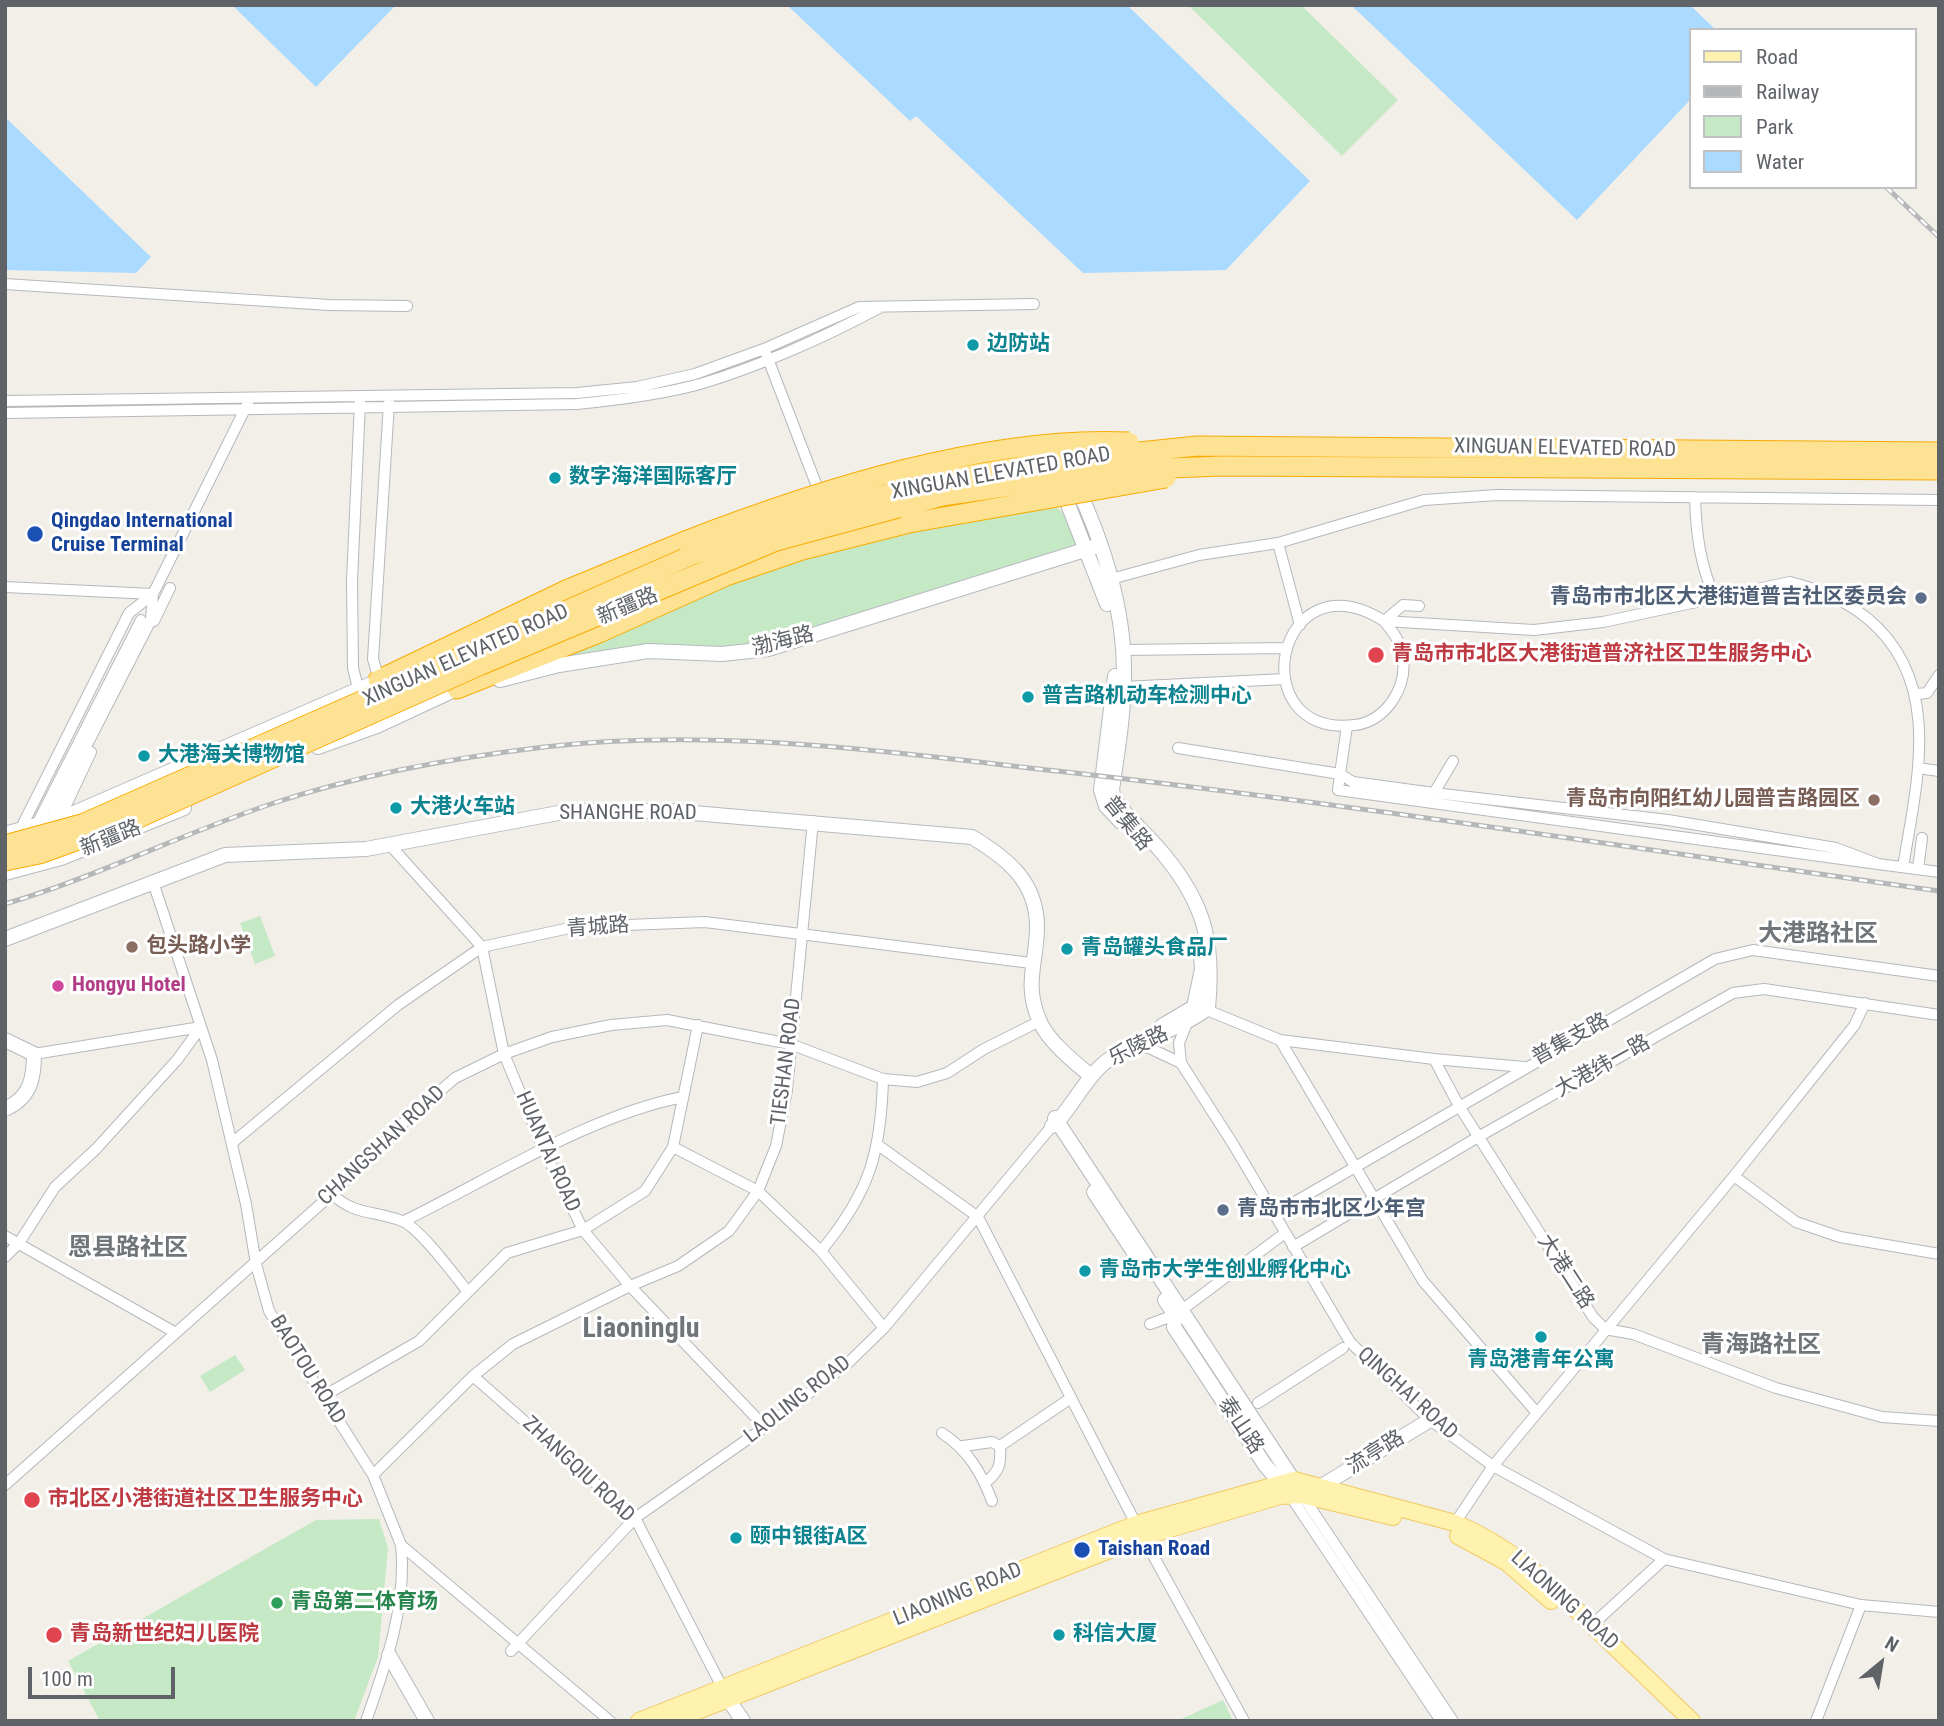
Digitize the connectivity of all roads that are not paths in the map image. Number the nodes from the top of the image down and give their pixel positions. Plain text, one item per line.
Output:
1 (5, 284) edge
2 (1034, 304) dead end
3 (407, 306) dead end
4 (766, 354) junction
5 (251, 398) junction
6 (5, 401) edge
7 (360, 402) junction
8 (389, 402) junction
9 (246, 409) junction
10 (5, 413) edge
11 (1196, 446) junction
12 (1055, 449) junction
13 (1939, 452) edge
14 (1222, 466) junction
15 (1939, 470) edge
16 (1077, 487) junction
17 (1062, 488) junction
18 (1695, 497) junction
19 (1939, 500) edge
20 (822, 501) junction
21 (1278, 543) junction
22 (1093, 547) junction
23 (1111, 579) junction
24 (5, 587) edge
25 (170, 588) dead end
26 (153, 594) junction
27 (1714, 598) junction
28 (1419, 607) dead end
29 (141, 620) dead end
30 (1384, 621) junction
31 (1300, 625) junction
32 (1286, 648) junction
33 (1123, 650) junction
34 (1939, 675) edge
35 (1285, 679) junction
36 (378, 680) junction
37 (1123, 687) junction
38 (356, 689) junction
39 (457, 689) junction
40 (1917, 694) junction
41 (400, 715) junction
42 (377, 726) junction
43 (1347, 726) junction
44 (1178, 748) dead end
45 (1453, 761) dead end
46 (1918, 768) junction
47 (1939, 771) edge
48 (1340, 774) junction
49 (1434, 793) junction
50 (57, 819) junction
51 (813, 821) junction
52 (36, 826) junction
53 (10, 837) edge
54 (1922, 838) dead end
55 (389, 845) junction
56 (5, 861) edge
57 (1878, 864) junction
58 (1903, 867) junction
59 (1918, 869) junction
60 (1939, 872) edge
61 (5, 873) edge
62 (153, 882) junction
63 (801, 934) junction
64 (5, 939) edge
65 (482, 947) junction
66 (1031, 963) junction
67 (1939, 976) edge
68 (1865, 1003) junction
69 (1201, 1008) junction
70 (1939, 1015) edge
71 (1040, 1021) junction
72 (698, 1025) junction
73 (1185, 1025) junction
74 (201, 1027) junction
75 (5, 1040) edge
76 (1280, 1040) junction
77 (790, 1044) junction
78 (1128, 1049) junction
79 (34, 1054) junction
80 (504, 1054) junction
81 (1069, 1055) junction
82 (1434, 1059) junction
83 (1181, 1063) junction
84 (1524, 1067) junction
85 (1090, 1071) junction
86 (883, 1079) junction
87 (1073, 1085) junction
88 (683, 1097) junction
89 (1458, 1106) junction
90 (5, 1109) edge
91 (1055, 1122) junction
92 (1478, 1137) junction
93 (232, 1143) junction
94 (878, 1145) junction
95 (673, 1147) junction
96 (544, 1150) junction
97 (1355, 1167) junction
98 (1734, 1176) junction
99 (758, 1191) junction
100 (332, 1194) junction
101 (1376, 1198) junction
102 (1274, 1214) junction
103 (978, 1217) junction
104 (404, 1221) junction
105 (583, 1230) junction
106 (1285, 1233) junction
107 (5, 1236) edge
108 (19, 1243) junction
109 (1293, 1247) junction
110 (821, 1251) junction
111 (1939, 1254) edge
112 (5, 1257) edge
113 (256, 1264) junction
114 (630, 1286) junction
115 (468, 1292) junction
116 (1178, 1312) junction
117 (1150, 1324) dead end
118 (884, 1328) junction
119 (1605, 1329) junction
120 (176, 1333) junction
121 (1343, 1348) dead end
122 (473, 1376) junction
123 (322, 1397) junction
124 (1071, 1398) junction
125 (1258, 1403) dead end
126 (1537, 1413) junction
127 (1430, 1420) junction
128 (1939, 1421) edge
129 (765, 1427) junction
130 (942, 1433) dead end
131 (963, 1446) junction
132 (1000, 1446) junction
133 (1493, 1465) junction
134 (373, 1475) junction
135 (985, 1483) junction
136 (5, 1485) edge
137 (1292, 1488) junction
138 (1323, 1488) junction
139 (992, 1500) dead end
140 (635, 1518) junction
141 (1455, 1523) junction
142 (1140, 1530) junction
143 (401, 1545) junction
144 (1664, 1559) junction
145 (1861, 1605) junction
146 (1939, 1612) edge
147 (1592, 1625) junction
148 (514, 1648) junction
149 (389, 1655) junction
150 (726, 1694) junction
151 (366, 1721) edge
152 (427, 1721) edge
153 (610, 1721) edge
154 (639, 1721) edge
155 (672, 1721) edge
156 (743, 1721) edge
157 (1244, 1721) edge
158 (1441, 1721) edge
159 (1453, 1721) edge
160 (1677, 1721) edge
161 (1692, 1721) edge
162 (1816, 1721) edge

1 - 3 street
2 - 4 street
4 - 8 street
4 - 20 street
5 - 6 street
5 - 7 street
5 - 9 street
7 - 8 street
7 - 9 street
7 - 38 street
8 - 36 street
9 - 10 street
9 - 26 street
11 - 13 highway, XINGUAN ELEVATED ROAD, bridge
11 - 36 highway, bridge
11 - 53 highway, XINGUAN ELEVATED ROAD, bridge
12 - 16 street, 普集路
12 - 17 street
12 - 20 street, 新疆路
14 - 15 highway, XINGUAN ELEVATED ROAD, bridge
14 - 39 highway, bridge
14 - 56 highway, XINGUAN ELEVATED ROAD, bridge
16 - 17 street, 新疆路
16 - 22 street, 普集路
17 - 22 street
17 - 39 street, 新疆路
18 - 19 street
18 - 21 street
18 - 27 street
20 - 36 street, 新疆路
21 - 23 street
21 - 31 street
22 - 23 street, 普集路
22 - 39 street, 渤海路
22 - 69 street, 普集路
23 - 33 street, 普集路
24 - 26 street
25 - 50 street
26 - 50 street
26 - 53 street
27 - 30 street
27 - 40 street
28 - 30 street
29 - 52 street
30 - 31 street
30 - 43 street
31 - 32 street
32 - 33 street
32 - 35 street
33 - 37 street, 普集路
34 - 40 street
35 - 37 street
35 - 43 street
36 - 38 street, 新疆路
36 - 41 street
37 - 69 street, 普集路
38 - 42 street
38 - 50 street, 新疆路
39 - 41 street, 新疆路
40 - 46 street
41 - 42 street, 新疆路
42 - 61 street, 新疆路
43 - 48 street
44 - 48 street
45 - 49 street
46 - 47 street
46 - 58 street
48 - 49 street
48 - 57 street
49 - 57 street
50 - 52 street, 新疆路
51 - 55 street, SHANGHE ROAD
51 - 63 street, TIESHAN ROAD
51 - 66 street, SHANGHE ROAD
52 - 53 street, 新疆路
54 - 59 street
55 - 62 street, SHANGHE ROAD
55 - 65 street
57 - 58 street
58 - 59 street
59 - 60 street
62 - 64 street, SHANGHE ROAD
62 - 74 street, BAOTOU ROAD
63 - 65 street, 青城路
63 - 66 street, 青城路
63 - 77 street, TIESHAN ROAD
65 - 80 street, HUANTAI ROAD
65 - 93 street, 青城路
66 - 71 street, SHANGHE ROAD
67 - 84 street, 普集支路
68 - 70 street, 大港纬一路
68 - 92 street, 大港纬一路
68 - 98 street
69 - 73 street, 乐陵路
69 - 76 street, 普集支路
69 - 85 street
71 - 81 street
71 - 85 street
71 - 86 street, CHANGSHAN ROAD
72 - 77 street, CHANGSHAN ROAD
72 - 80 street, CHANGSHAN ROAD
72 - 88 street
73 - 78 street, 乐陵路
73 - 83 street
74 - 79 street
74 - 93 street, BAOTOU ROAD
74 - 108 street
75 - 79 street
76 - 82 street, 普集支路
76 - 97 street
77 - 86 street, CHANGSHAN ROAD
77 - 99 street, TIESHAN ROAD
78 - 83 street
78 - 85 street, 乐陵路
79 - 90 street
80 - 96 street, HUANTAI ROAD
80 - 100 street, CHANGSHAN ROAD
81 - 85 street
81 - 87 street
82 - 84 street, 普集支路
82 - 89 street, 大港二路
83 - 102 street, QINGHAI ROAD
84 - 89 street, 大港纬一路
85 - 87 street
85 - 91 street, 乐陵路
86 - 94 street
87 - 91 street
88 - 95 street
88 - 96 street
89 - 92 street, 大港二路
89 - 97 street, 大港纬一路
91 - 103 street, LAOLING ROAD
91 - 116 street
92 - 101 street, 大港纬一路
92 - 119 street, 大港二路
93 - 113 street, BAOTOU ROAD
94 - 103 street
94 - 110 street
95 - 99 street
95 - 105 street
96 - 104 street
96 - 105 street, HUANTAI ROAD
97 - 101 street
97 - 102 street, 大港纬一路
98 - 111 street
98 - 119 street
99 - 110 street
99 - 114 street, TIESHAN ROAD
100 - 104 street
100 - 113 street, CHANGSHAN ROAD
101 - 109 street, 大港纬一路
101 - 126 street
102 - 106 street, QINGHAI ROAD
103 - 118 street, LAOLING ROAD
103 - 124 street
104 - 115 street
105 - 114 street, HUANTAI ROAD
105 - 115 street
106 - 109 street, QINGHAI ROAD
106 - 116 street
107 - 108 street
108 - 112 street
108 - 120 street
109 - 127 street, QINGHAI ROAD
110 - 118 street
113 - 120 street, CHANGSHAN ROAD
113 - 123 street, BAOTOU ROAD
114 - 122 street, TIESHAN ROAD
114 - 129 street, HUANTAI ROAD
115 - 123 street
116 - 117 street
116 - 137 street
118 - 129 street, LAOLING ROAD
119 - 126 street
119 - 128 street, 大港二路
120 - 136 street, CHANGSHAN ROAD
121 - 125 street
122 - 134 street, TIESHAN ROAD
122 - 140 street, ZHANGQIU ROAD
123 - 134 street, BAOTOU ROAD
124 - 132 street
124 - 142 street
126 - 133 street
127 - 133 street, QINGHAI ROAD
127 - 138 street, 流亭路
129 - 140 street, LAOLING ROAD
130 - 131 street
131 - 132 street
131 - 135 street
132 - 135 street
133 - 141 street
133 - 144 street, QINGHAI ROAD
134 - 143 street, BAOTOU ROAD
135 - 139 street
137 - 138 main road, LIAONING ROAD
137 - 142 main road, LIAONING ROAD
137 - 158 street
137 - 159 street
137 - 160 main road, LIAONING ROAD
138 - 141 main road, LIAONING ROAD
140 - 148 street, LAOLING ROAD
140 - 150 street, ZHANGQIU ROAD
141 - 147 main road, LIAONING ROAD
142 - 150 main road, LIAONING ROAD
142 - 157 street
143 - 148 street, BAOTOU ROAD
143 - 149 street
144 - 145 street, QINGHAI ROAD
144 - 147 street
145 - 146 street, QINGHAI ROAD
145 - 162 street
147 - 161 main road, LIAONING ROAD
148 - 153 street, BAOTOU ROAD
149 - 151 street
149 - 152 street
150 - 154 main road, LIAONING ROAD
150 - 155 main road, LIAONING ROAD
150 - 156 street, ZHANGQIU ROAD

